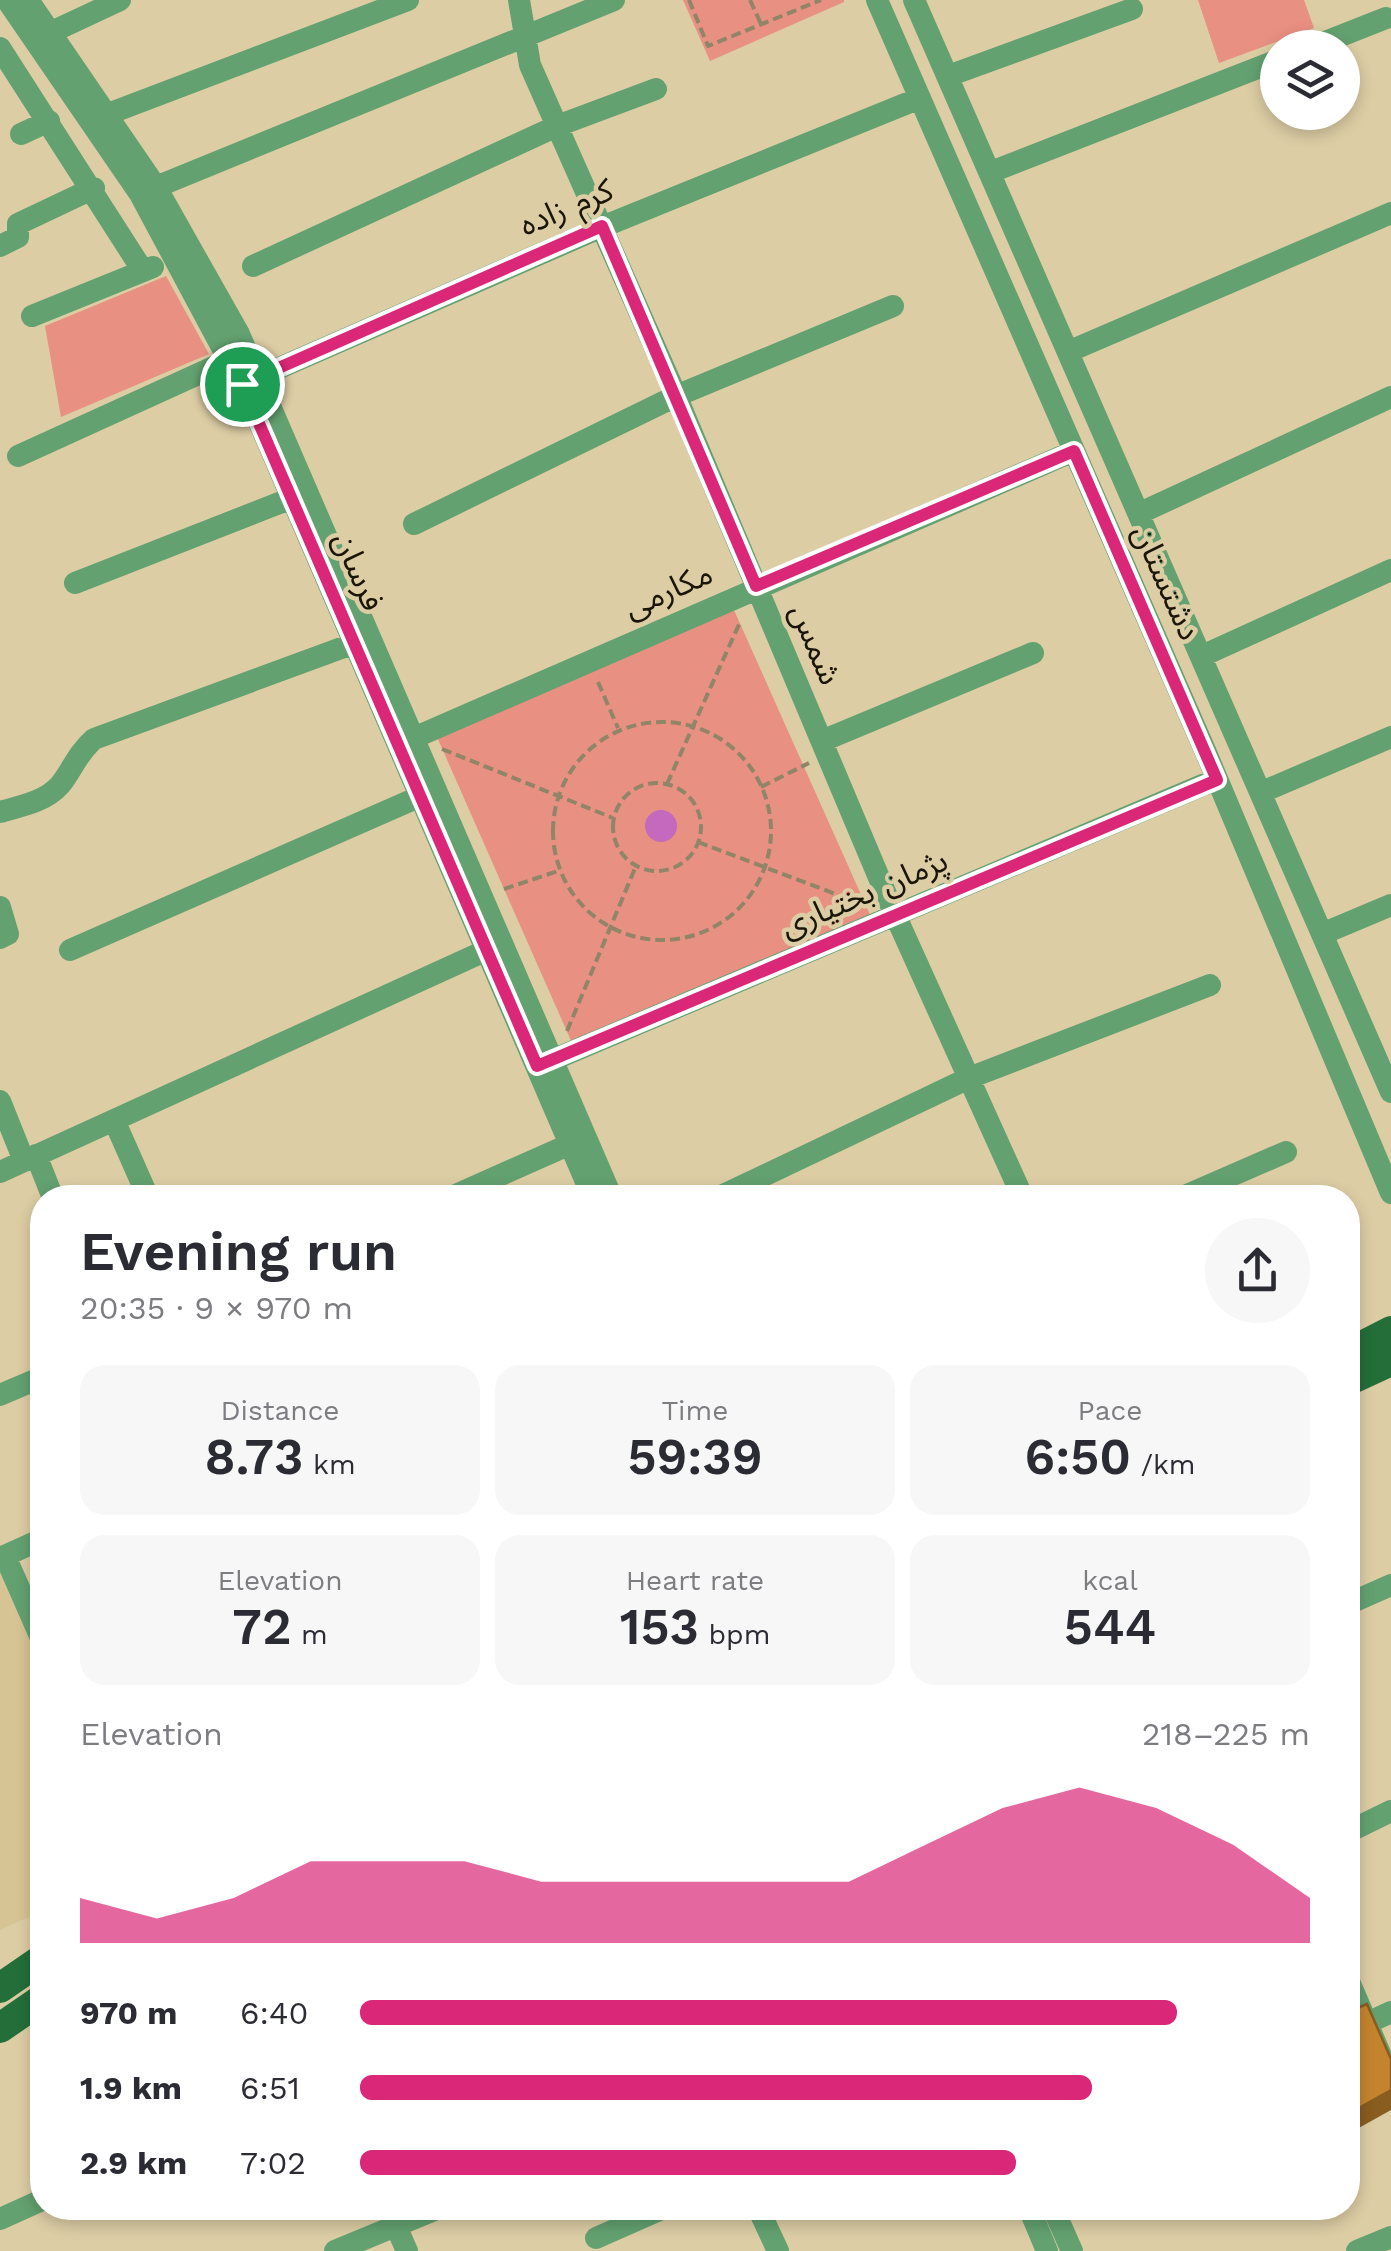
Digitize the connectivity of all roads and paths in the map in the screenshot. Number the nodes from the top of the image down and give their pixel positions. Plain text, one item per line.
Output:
1 (7, 0) edge
2 (28, 0) edge
3 (120, 0) edge
4 (408, 0) edge
5 (519, 0) edge
6 (614, 0) edge
7 (689, 0) edge
8 (750, 0) edge
9 (821, 0) edge
10 (877, 0) edge
11 (914, 0) edge
12 (1132, 9) dead end
13 (1385, 16) edge
14 (761, 24) junction
15 (1352, 30) edge
16 (46, 35) junction
17 (525, 36) junction
18 (0, 48) edge
19 (1260, 67) edge
20 (948, 76) junction
21 (656, 89) dead end
22 (920, 98) junction
23 (108, 114) junction
24 (48, 121) junction
25 (557, 126) junction
26 (21, 134) dead end
27 (991, 172) junction
28 (156, 187) junction
29 (94, 188) junction
30 (1391, 213) edge
31 (602, 226) junction
32 (0, 246) edge
33 (174, 258) junction
34 (254, 266) dead end
35 (143, 271) junction
36 (893, 306) dead end
37 (32, 316) dead end
38 (1058, 324) junction
39 (1027, 342) junction
40 (1070, 351) junction
41 (228, 360) junction
42 (250, 380) junction
43 (676, 396) junction
44 (1391, 398) edge
45 (1074, 451) junction
46 (18, 456) dead end
47 (292, 498) junction
48 (1140, 513) junction
49 (414, 524) dead end
50 (1391, 570) edge
51 (75, 583) dead end
52 (756, 586) junction
53 (744, 614) junction
54 (728, 621) dead end
55 (752, 629) dead end
56 (354, 642) junction
57 (1033, 653) dead end
58 (1202, 656) junction
59 (589, 660) junction
60 (693, 727) junction
61 (618, 728) junction
62 (1391, 737) edge
63 (456, 740) dead end
64 (406, 741) junction
65 (438, 748) junction
66 (824, 748) junction
67 (446, 765) dead end
68 (1217, 780) junction
69 (666, 784) junction
70 (761, 786) junction
71 (1262, 792) junction
72 (421, 796) junction
73 (558, 796) junction
74 (0, 812) edge
75 (614, 818) junction
76 (698, 842) junction
77 (636, 866) junction
78 (766, 867) junction
79 (560, 870) junction
80 (500, 890) dead end
81 (1391, 904) edge
82 (0, 907) edge
83 (895, 915) junction
84 (856, 916) dead end
85 (610, 927) junction
86 (1322, 934) junction
87 (0, 938) edge
88 (70, 950) dead end
89 (487, 950) junction
90 (1210, 985) dead end
91 (556, 1022) dead end
92 (582, 1031) dead end
93 (552, 1055) junction
94 (969, 1078) junction
95 (1391, 1092) edge
96 (0, 1101) edge
97 (114, 1120) junction
98 (578, 1140) junction
99 (1286, 1152) dead end
100 (30, 1158) junction
101 (0, 1172) edge
102 (46, 1185) edge
103 (143, 1185) edge
104 (478, 1185) edge
105 (590, 1185) edge
106 (604, 1185) edge
107 (744, 1185) edge
108 (1017, 1185) edge
109 (1210, 1185) edge
110 (1391, 1193) edge
111 (1387, 1347) edge
112 (1360, 1351) edge
113 (1360, 1371) edge
114 (30, 1381) edge
115 (0, 1395) edge
116 (30, 1544) edge
117 (2, 1557) edge
118 (1391, 1586) edge
119 (1360, 1599) edge
120 (30, 1615) edge
121 (1391, 1811) edge
122 (1360, 1826) edge
123 (30, 1967) edge
124 (0, 1988) edge
125 (30, 2007) edge
126 (1391, 2012) edge
127 (1360, 2027) edge
128 (0, 2028) edge
129 (1360, 2032) edge
130 (1391, 2079) edge
131 (30, 2205) edge
132 (0, 2219) edge
133 (385, 2220) edge
134 (394, 2220) edge
135 (637, 2220) edge
136 (764, 2220) edge
137 (1034, 2220) edge
138 (1058, 2220) edge
139 (1391, 2237) edge
140 (596, 2238) dead end
141 (334, 2251) edge
142 (407, 2251) edge
143 (778, 2251) edge
144 (1047, 2251) edge
145 (1072, 2251) edge
146 (1357, 2251) edge

1 - 16 street, فرسان
2 - 16 street, فرسان
3 - 16 street
4 - 23 street
5 - 17 street, شمس
6 - 17 street
7 - 14 path
8 - 14 path
9 - 14 path
10 - 22 street, دشتستان
11 - 20 street, دشتستان
12 - 20 street
13 - 15 street
16 - 23 street, فرسان
16 - 33 street, فرسان
17 - 25 street, شمس
17 - 28 street
18 - 24 street
19 - 27 street
20 - 27 street, دشتستان
21 - 25 street
22 - 31 street, کرم زاده
22 - 39 street, دشتستان
23 - 28 street, فرسان
24 - 26 street
24 - 29 street
25 - 31 street, شمس
25 - 34 street
27 - 38 street, دشتستان
28 - 42 street, فرسان
29 - 32 street
29 - 35 street
30 - 40 street
31 - 42 street, کرم زاده
31 - 43 street, شمس
33 - 35 street
33 - 41 street, فرسان
35 - 37 street
36 - 43 street
38 - 39 street
38 - 40 street, دشتستان
39 - 45 street, دشتستان
40 - 48 street, دشتستان
41 - 42 street, فرسان
41 - 46 street
42 - 47 street, فرسان
42 - 64 street, فرسان
43 - 49 street
43 - 52 street, شمس
44 - 48 street
45 - 52 street, مکارمی
45 - 68 street, دشتستان
47 - 51 street
47 - 56 street, فرسان
48 - 58 street, دشتستان
50 - 58 street
52 - 59 street, مکارمی
52 - 66 street, شمس
53 - 54 path
53 - 55 path
53 - 60 path
56 - 64 street, فرسان
56 - 74 street
57 - 66 street
58 - 71 street, دشتستان
59 - 61 path
59 - 64 street, مکارمی
60 - 61 path
60 - 69 path
60 - 70 path
61 - 73 path
62 - 71 street
63 - 65 path
64 - 72 street, فرسان
64 - 93 street, فرسان
65 - 67 path
65 - 73 path
66 - 70 path
66 - 83 street, شمس
68 - 83 street, پژمان بختیاری
68 - 110 street, دشتستان
69 - 75 path
69 - 76 path
70 - 78 path
71 - 86 street, دشتستان
72 - 88 street
72 - 89 street, فرسان
73 - 75 path
73 - 79 path
75 - 77 path
76 - 77 path
76 - 78 path
77 - 85 path
78 - 84 path
78 - 85 path
79 - 80 path
79 - 85 path
81 - 86 street
82 - 87 street
83 - 93 street, پژمان بختیاری
83 - 94 street, شمس
85 - 93 path
86 - 95 street, دشتستان
89 - 93 street, فرسان
89 - 97 street
90 - 94 street
91 - 93 path
92 - 93 path
93 - 98 street, فرسان
94 - 107 street
94 - 108 street, شمس
96 - 100 street
97 - 100 street
97 - 103 street
98 - 104 street
98 - 105 street, فرسان
98 - 106 street, فرسان
99 - 109 street
100 - 101 street
100 - 102 street
111 - 112 main road
111 - 113 main road
114 - 115 street
116 - 117 street
117 - 120 street
118 - 119 street
121 - 122 street
123 - 124 main road
125 - 128 main road
126 - 127 street
129 - 130 street
131 - 132 street
133 - 141 street
134 - 142 street
135 - 140 street
136 - 143 street
137 - 144 street
138 - 145 street
139 - 146 street

